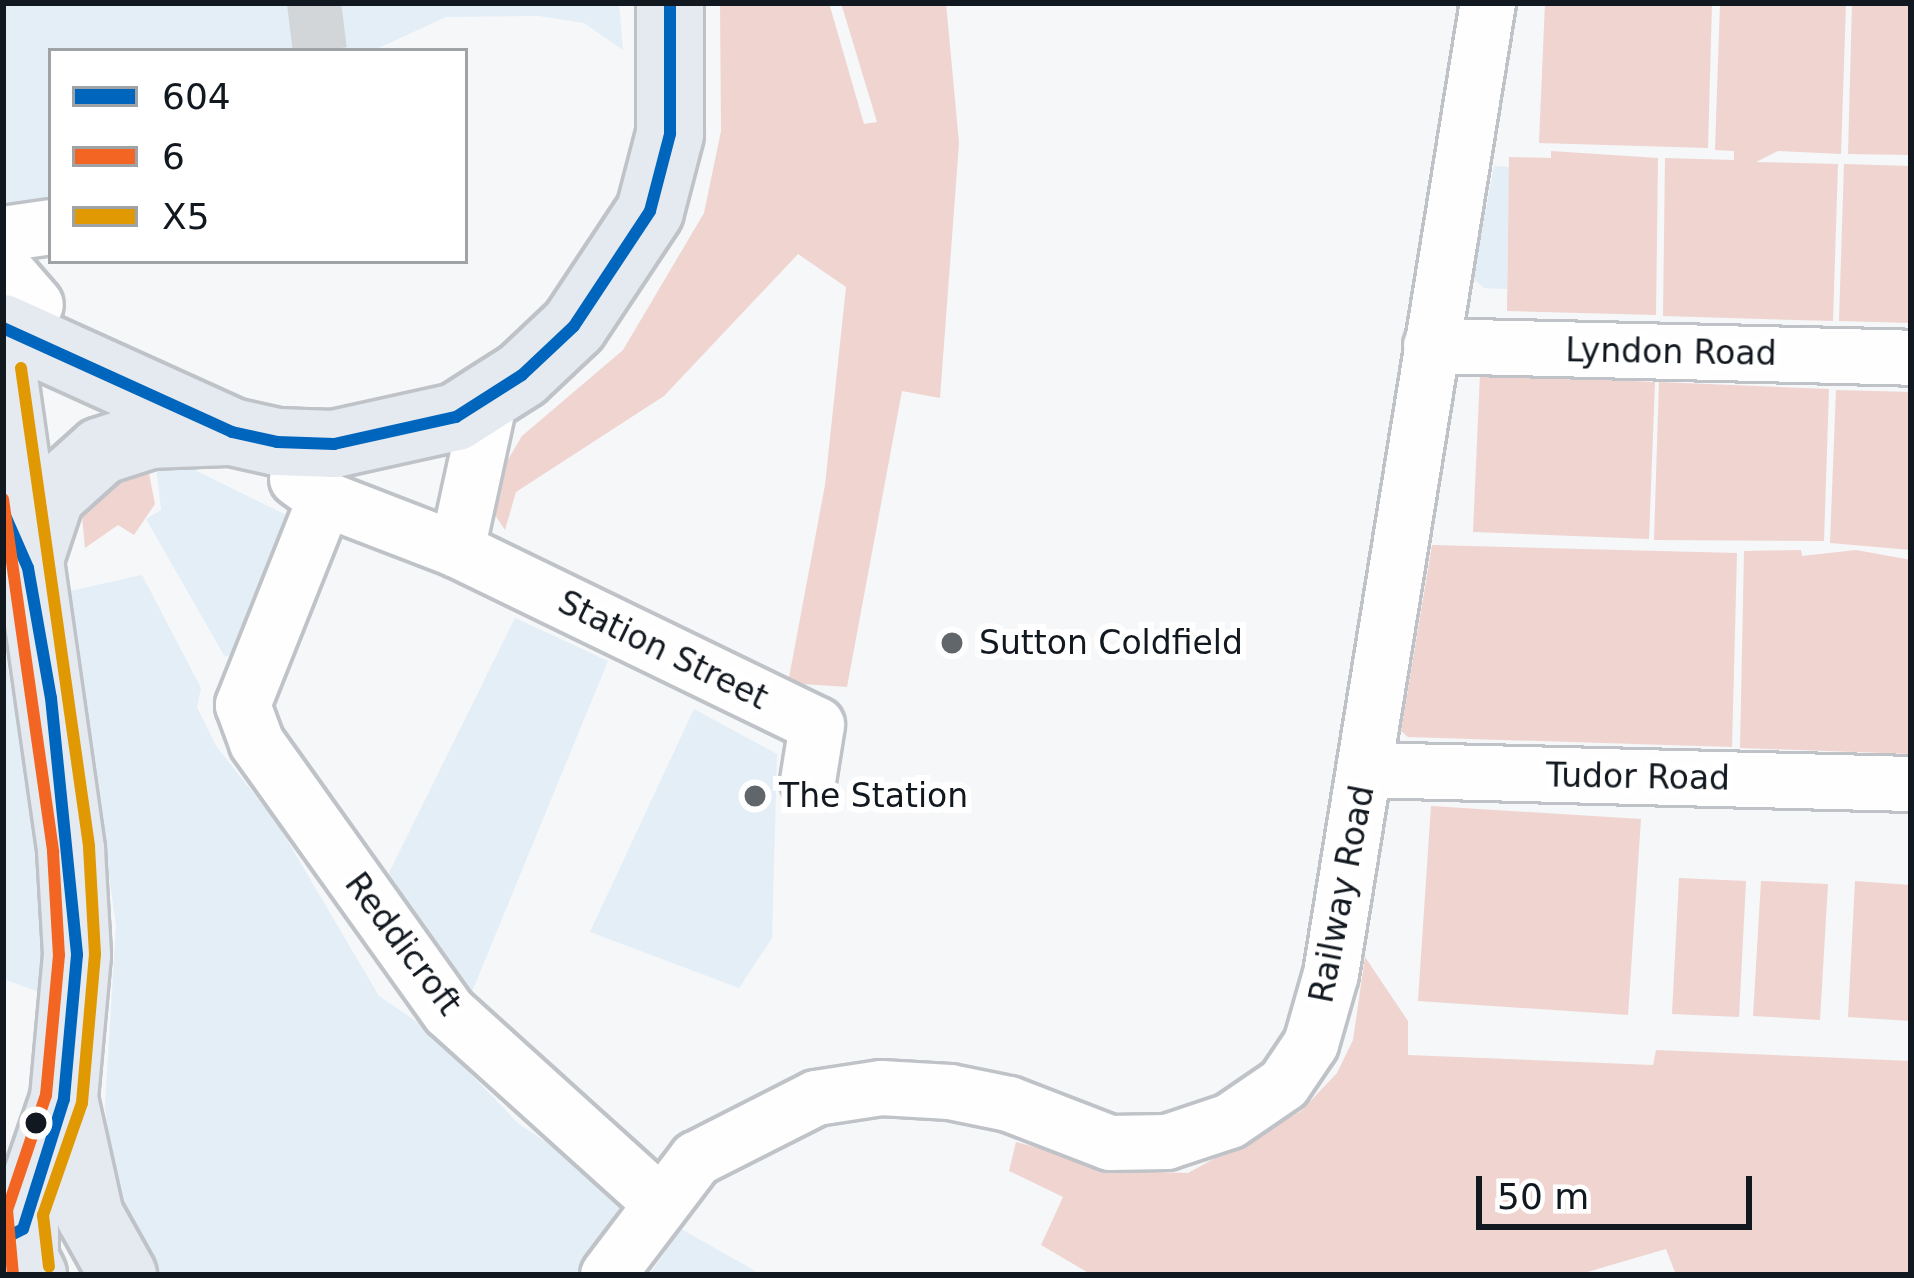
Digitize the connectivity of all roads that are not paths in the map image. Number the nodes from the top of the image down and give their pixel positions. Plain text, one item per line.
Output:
1 (670, 3) edge
2 (1488, 3) edge
3 (48, 227) edge
4 (3, 234) edge
5 (14, 300) edge
6 (1431, 346) junction
7 (1911, 358) edge
8 (3, 370) edge
9 (490, 399) junction
10 (232, 432) junction
11 (326, 499) junction
12 (15, 540) edge
13 (457, 550) junction
14 (1366, 770) junction
15 (808, 781) dead end
16 (1911, 784) edge
17 (64, 1099) junction
18 (657, 1200) junction
19 (20, 1248) edge
20 (105, 1256) edge
21 (608, 1275) edge

1 - 9 main road
2 - 6 street, Railway Road
3 - 4 street
5 - 10 main road
6 - 7 street, Lyndon Road
6 - 14 street, Railway Road
8 - 12 main road
9 - 10 main road
9 - 13 street
10 - 11 street, Station Street
10 - 12 main road
11 - 13 street, Station Street
11 - 18 street, Reddicroft
12 - 17 main road
13 - 15 street, Station Street
14 - 16 street, Tudor Road
14 - 18 street, Railway Road
17 - 19 main road
17 - 20 main road
18 - 21 street, Railway Road
19 - 20 street

